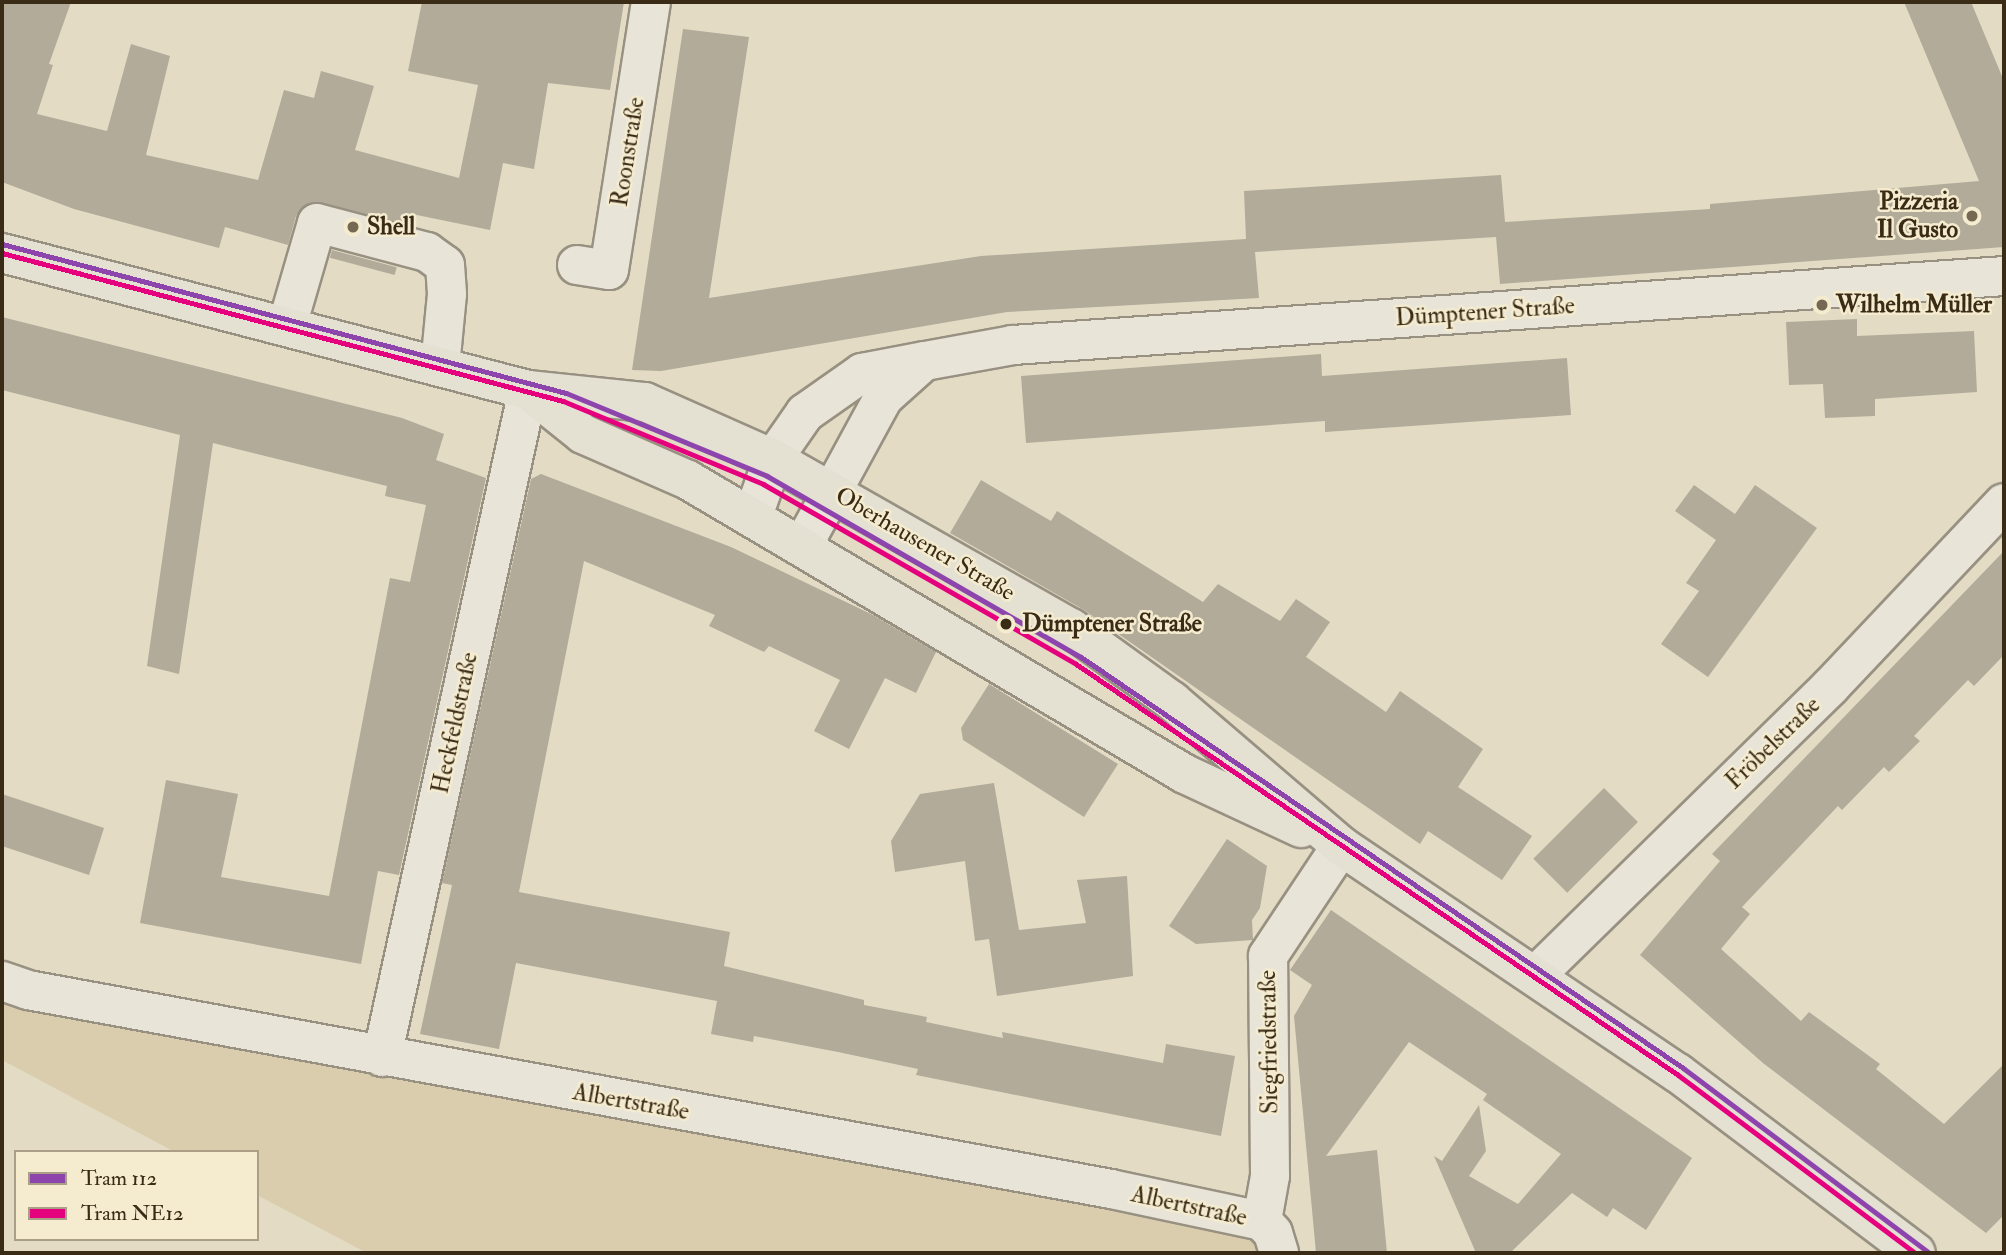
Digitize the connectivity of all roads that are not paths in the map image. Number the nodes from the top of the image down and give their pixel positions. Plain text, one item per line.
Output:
1 (651, 2) edge
2 (2, 253) edge
3 (577, 265) dead end
4 (2004, 276) edge
5 (287, 326) junction
6 (925, 361) junction
7 (440, 367) junction
8 (528, 390) junction
9 (773, 459) junction
10 (831, 491) junction
11 (2004, 503) edge
12 (753, 516) junction
13 (798, 542) junction
14 (1340, 846) junction
15 (1536, 975) junction
16 (2, 981) edge
17 (382, 1057) junction
18 (1270, 1237) edge
19 (1916, 1253) edge

1 - 3 street, Roonstraße
2 - 5 main road, Oberhausener Straße
4 - 6 street, Dümptener Straße
5 - 7 main road, Oberhausener Straße
5 - 7 street
6 - 9 street, Dümptener Straße
6 - 10 street
7 - 8 main road, Oberhausener Straße
8 - 9 main road, Oberhausener Straße
8 - 12 main road, Oberhausener Straße
8 - 17 street, Heckfeldstraße
9 - 10 main road, Oberhausener Straße
9 - 12 street, Dümptener Straße
10 - 13 street
10 - 14 main road, Oberhausener Straße
11 - 15 street, Fröbelstraße
12 - 13 main road, Oberhausener Straße
13 - 14 main road, Oberhausener Straße
14 - 15 main road, Oberhausener Straße
14 - 18 street, Siegfriedstraße
15 - 19 main road, Oberhausener Straße
16 - 17 street, Albertstraße
17 - 18 street, Albertstraße

